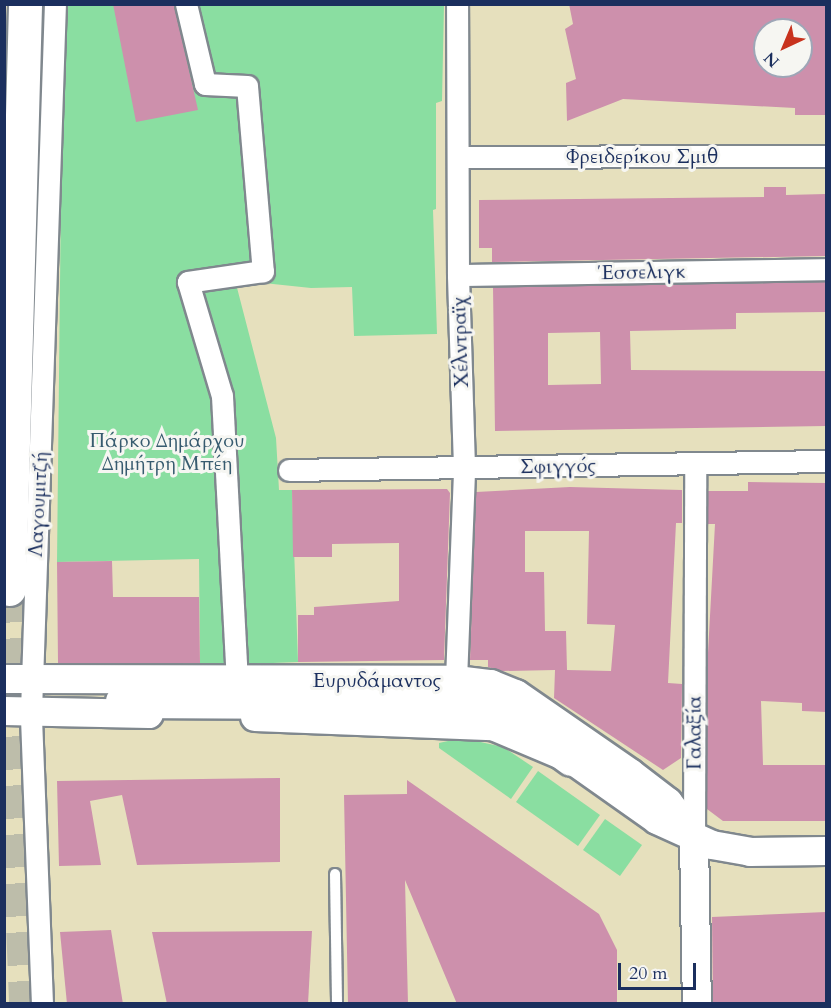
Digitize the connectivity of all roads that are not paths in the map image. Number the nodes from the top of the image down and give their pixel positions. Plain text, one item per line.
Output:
1 (25, 4) edge
2 (55, 4) edge
3 (186, 4) edge
4 (457, 4) edge
5 (826, 156) edge
6 (458, 157) junction
7 (826, 268) edge
8 (458, 276) junction
9 (826, 461) edge
10 (695, 463) junction
11 (464, 467) junction
12 (289, 470) dead end
13 (9, 589) dead end
14 (4, 679) edge
15 (33, 679) junction
16 (237, 679) junction
17 (456, 680) junction
18 (122, 701) dead end
19 (18, 711) edge
20 (571, 759) junction
21 (694, 838) junction
22 (826, 851) edge
23 (335, 874) dead end
24 (42, 1004) edge
25 (337, 1004) edge
26 (697, 1004) edge

1 - 13 main road, Λαγουμιτζή
2 - 15 street, Λαγουμιτζή
3 - 16 street
4 - 6 street, Χέλντραϊχ
5 - 6 street, Φρειδερίκου Σμιθ
6 - 8 street, Χέλντραϊχ
7 - 8 street, Έσσελιγκ
8 - 11 street, Χέλντραϊχ
9 - 10 street, Σφιγγός
10 - 11 street, Σφιγγός
10 - 21 street, Γαλαξία
11 - 12 street, Σφιγγός
11 - 17 street, Χέλντραϊχ
14 - 15 street, Ευρυδάμαντος
15 - 16 street, Ευρυδάμαντος
15 - 19 street, Λαγουμιτζή
16 - 17 street, Ευρυδάμαντος
17 - 21 street, Ευρυδάμαντος
18 - 20 main road
19 - 20 street, Ευρυδάμαντος
19 - 24 street, Λαγουμιτζή
20 - 21 street, Ευρυδάμαντος
21 - 22 street, Ευρυδάμαντος
21 - 26 street, Γαλαξία
23 - 25 lane

